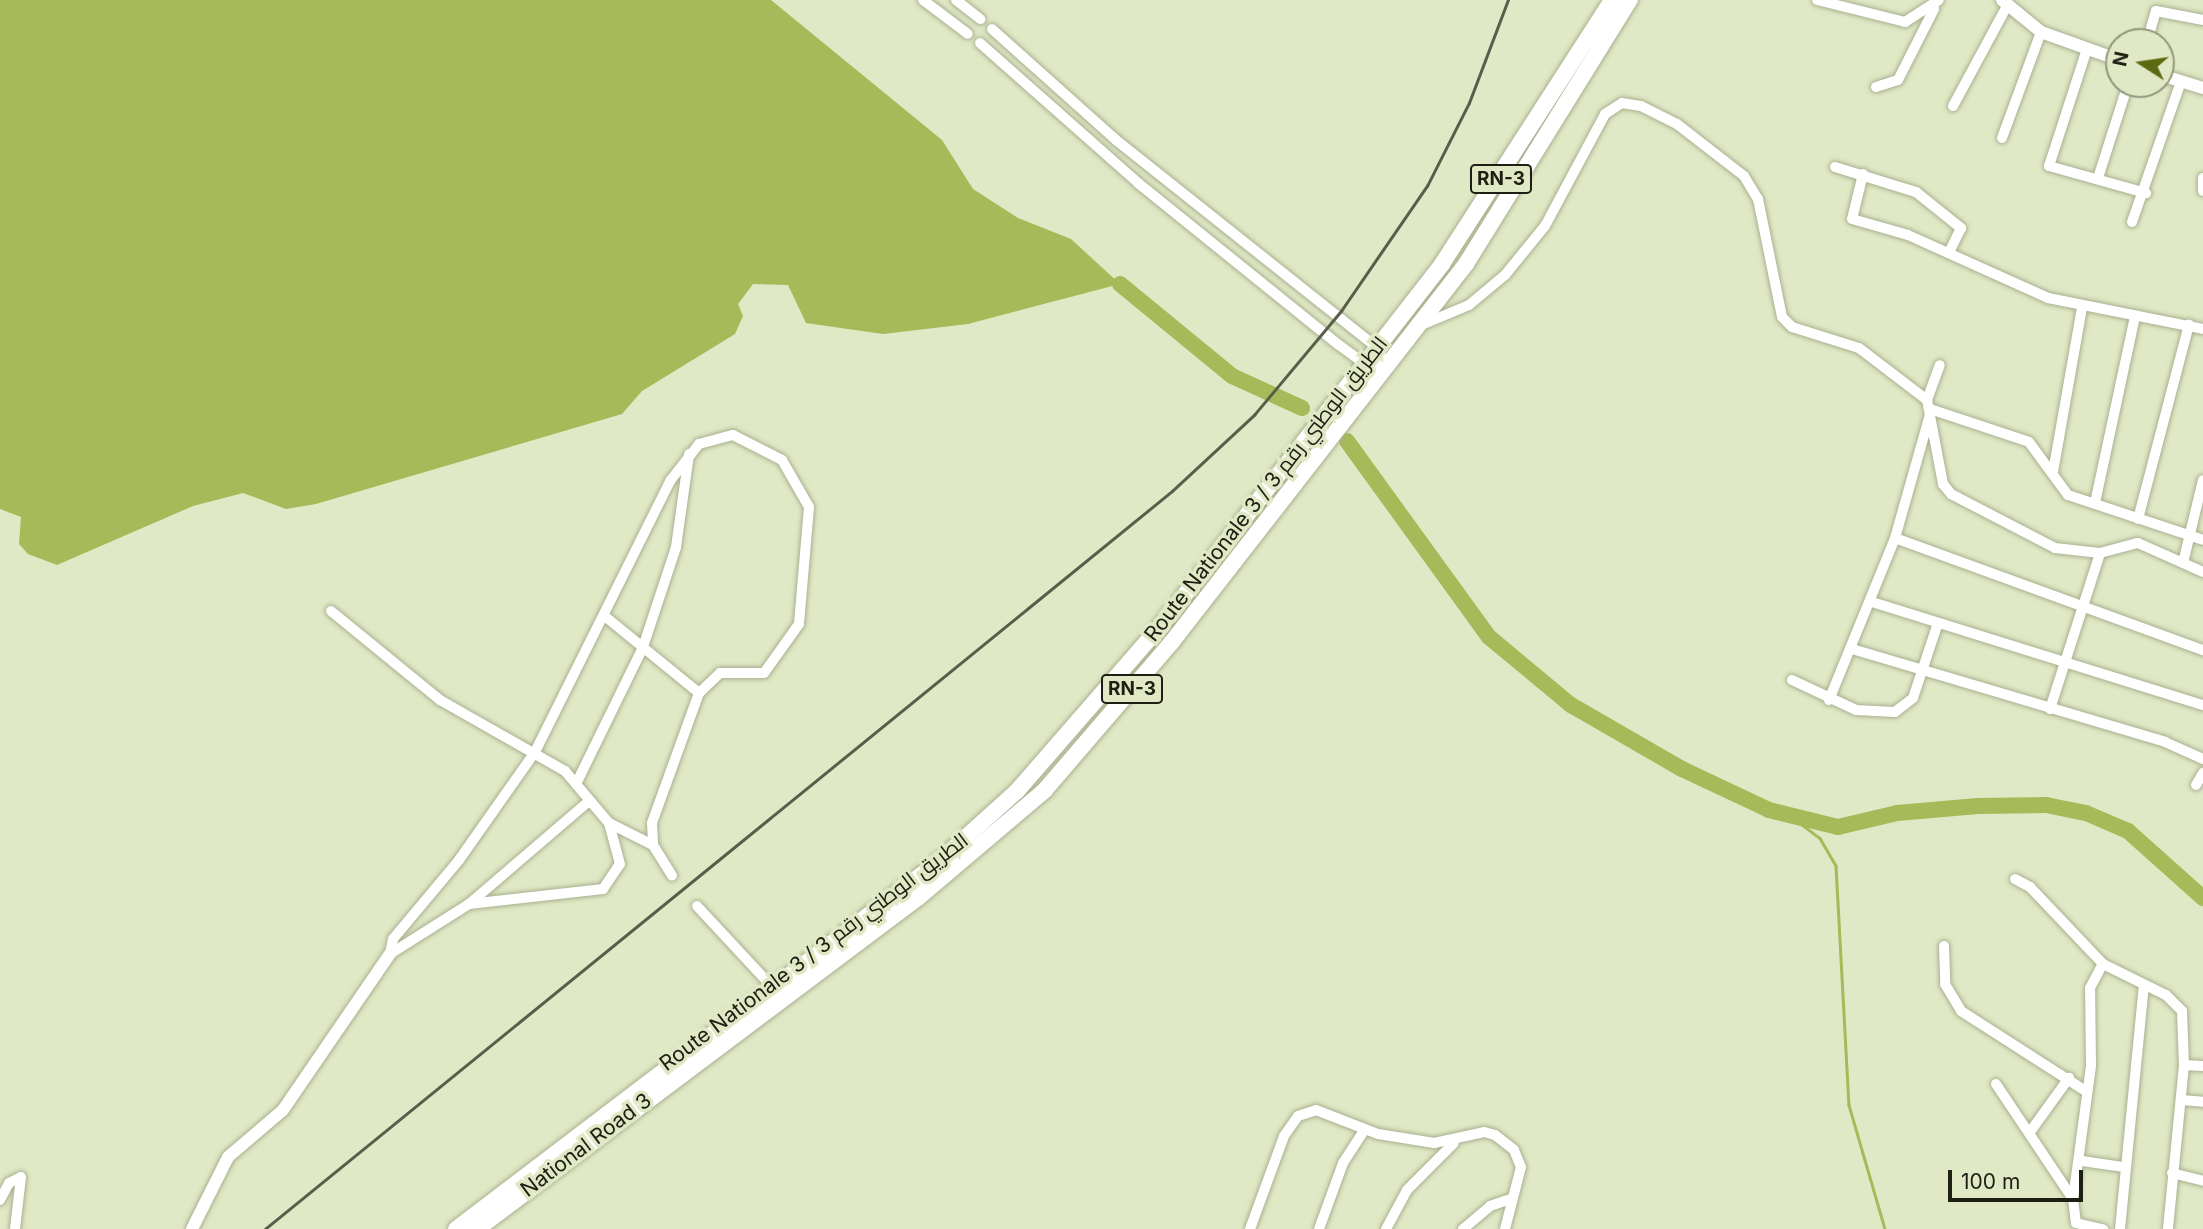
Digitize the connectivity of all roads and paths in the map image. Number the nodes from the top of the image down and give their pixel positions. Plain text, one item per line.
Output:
1 (923, 0) edge
2 (956, 0) edge
3 (1612, 0) edge
4 (1630, 0) edge
5 (1816, 0) edge
6 (1938, 1) edge
7 (1851, 3) edge
8 (2004, 3) edge
9 (2167, 4) edge
10 (980, 19) dead end
11 (2203, 20) edge
12 (2149, 28) edge
13 (992, 29) dead end
14 (2041, 32) junction
15 (968, 34) dead end
16 (981, 43) dead end
17 (2087, 49) junction
18 (2105, 55) edge
19 (2175, 79) edge
20 (2181, 81) junction
21 (1876, 87) dead end
22 (2203, 88) edge
23 (2124, 98) edge
24 (1952, 106) dead end
25 (2002, 138) dead end
26 (1116, 141) junction
27 (1104, 153) junction
28 (1835, 167) dead end
29 (1863, 174) junction
30 (2098, 178) junction
31 (2203, 178) edge
32 (2203, 191) edge
33 (2146, 193) junction
34 (1203, 211) junction
35 (2132, 222) dead end
36 (1191, 225) junction
37 (1949, 253) junction
38 (1271, 265) junction
39 (1259, 281) junction
40 (2082, 307) junction
41 (2136, 317) junction
42 (2189, 325) junction
43 (1418, 327) junction
44 (2203, 329) edge
45 (1376, 347) junction
46 (1364, 363) junction
47 (1940, 365) dead end
48 (1387, 366) junction
49 (1929, 407) junction
50 (690, 453) junction
51 (2053, 472) junction
52 (2203, 480) edge
53 (2095, 503) junction
54 (2138, 519) junction
55 (2188, 536) junction
56 (1895, 538) junction
57 (2203, 540) edge
58 (2100, 553) junction
59 (2183, 563) junction
60 (2203, 572) edge
61 (1872, 602) junction
62 (2082, 610) junction
63 (331, 611) dead end
64 (607, 618) junction
65 (1938, 623) junction
66 (643, 647) junction
67 (1852, 649) junction
68 (2203, 650) edge
69 (2066, 661) junction
70 (1923, 674) junction
71 (1791, 680) dead end
72 (699, 693) junction
73 (1829, 700) junction
74 (2203, 705) edge
75 (2050, 709) junction
76 (535, 752) junction
77 (2203, 760) edge
78 (2203, 773) edge
79 (576, 784) junction
80 (2196, 785) dead end
81 (587, 802) junction
82 (609, 822) junction
83 (653, 845) junction
84 (672, 876) dead end
85 (2015, 879) dead end
86 (469, 904) junction
87 (697, 906) dead end
88 (1944, 946) dead end
89 (390, 954) junction
90 (2103, 964) junction
91 (2144, 985) junction
92 (776, 991) junction
93 (2184, 1065) junction
94 (2203, 1066) edge
95 (2069, 1078) junction
96 (1996, 1084) dead end
97 (2087, 1092) junction
98 (2182, 1100) junction
99 (2203, 1102) edge
100 (1365, 1129) junction
101 (2030, 1132) junction
102 (1454, 1142) junction
103 (2082, 1161) junction
104 (2123, 1167) junction
105 (2172, 1174) junction
106 (2203, 1181) edge
107 (1513, 1198) junction
108 (2073, 1199) junction
109 (0, 1200) edge
110 (2075, 1216) junction
111 (15, 1229) edge
112 (192, 1229) edge
113 (456, 1229) edge
114 (477, 1229) edge
115 (1250, 1229) edge
116 (1319, 1229) edge
117 (1386, 1229) edge
118 (1463, 1229) edge
119 (1505, 1229) edge
120 (2070, 1229) edge
121 (2103, 1229) edge
122 (2120, 1229) edge
123 (2168, 1229) edge

1 - 15 street
2 - 10 street
3 - 45 highway, Route Nationale 3 / الطريق الوطني رقم 3 / RN-3
4 - 43 highway, National Road 3 / RN-3
5 - 7 street
6 - 7 street
6 - 21 street
8 - 14 street
8 - 24 street
9 - 11 street
9 - 12 street
13 - 26 street
14 - 17 street
14 - 25 street
16 - 27 street
17 - 18 street
17 - 30 street
19 - 20 street
20 - 22 street
20 - 33 street
23 - 30 street
26 - 27 street
26 - 34 street
27 - 36 street
28 - 29 street
29 - 37 street
29 - 37 street
30 - 33 street
31 - 32 street
33 - 35 street
34 - 36 street
34 - 38 street
36 - 39 street
37 - 40 street
38 - 39 street
38 - 45 street
39 - 46 street
40 - 41 street
40 - 51 street
41 - 42 street
41 - 53 street
42 - 44 street
42 - 54 street
43 - 48 highway, National Road 3 / RN-3
43 - 49 street
45 - 46 highway, Route Nationale 3 / الطريق الوطني رقم 3 / RN-3
45 - 48 street
46 - 48 street
46 - 92 highway, Route Nationale 3 / الطريق الوطني رقم 3 / RN-3
47 - 49 street
48 - 92 highway, National Road 3 / RN-3
49 - 51 street
49 - 56 street
49 - 58 street
50 - 64 street
50 - 66 street
50 - 72 street
51 - 53 street
52 - 55 street
53 - 54 street
54 - 55 street
55 - 57 street
55 - 59 street
56 - 61 street
56 - 62 street
58 - 59 street
58 - 62 street
59 - 60 street
61 - 65 street
61 - 67 street
62 - 68 street
62 - 69 street
63 - 76 street
64 - 66 street
64 - 76 street
65 - 69 street
65 - 70 street
66 - 72 street
66 - 79 street
67 - 70 street
67 - 73 street
69 - 74 street
69 - 75 street
70 - 73 street
70 - 75 street
71 - 73 street
72 - 83 street
75 - 77 street
76 - 79 street
76 - 89 street
78 - 80 street
79 - 81 street
81 - 82 street
81 - 86 street
82 - 83 street
82 - 86 street
83 - 84 street
85 - 90 street
86 - 89 street
87 - 92 street
88 - 95 street
89 - 112 street
90 - 91 street
90 - 97 street
91 - 93 street
91 - 104 street
92 - 113 highway, Route Nationale 3 / الطريق الوطني رقم 3 / RN-3
92 - 114 highway, National Road 3 / RN-3
93 - 94 street
93 - 98 street
95 - 97 street
95 - 101 street
96 - 101 street
97 - 103 street
98 - 99 street
98 - 105 street
100 - 102 street
100 - 115 street
100 - 116 street
101 - 108 street
102 - 107 street
102 - 117 street
103 - 104 street
103 - 108 street
104 - 122 street
105 - 106 street
105 - 123 street
107 - 118 street
107 - 119 street
108 - 110 street
109 - 111 street
110 - 120 street
110 - 121 street

